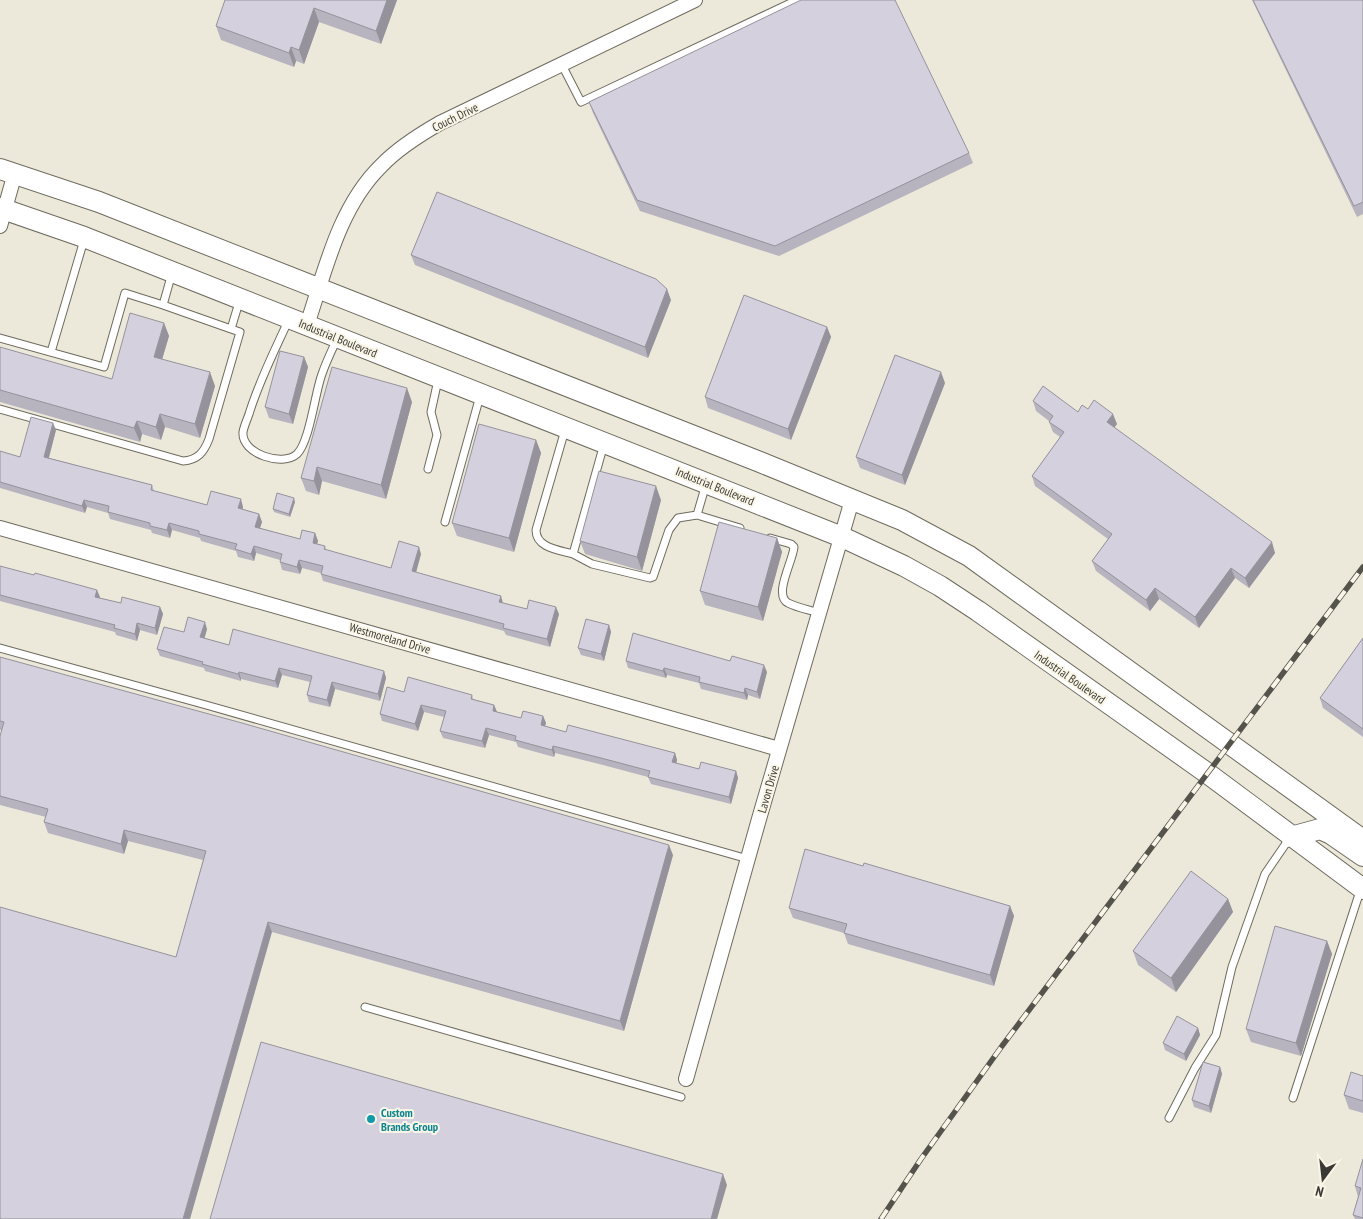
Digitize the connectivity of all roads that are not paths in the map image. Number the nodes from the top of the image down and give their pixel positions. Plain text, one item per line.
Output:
1 (694, 0) edge
2 (797, 0) edge
3 (562, 65) junction
4 (7, 171) edge
5 (2, 215) edge
6 (84, 237) junction
7 (172, 272) junction
8 (320, 288) junction
9 (241, 299) junction
10 (163, 305) junction
11 (298, 322) junction
12 (231, 329) junction
13 (0, 338) edge
14 (338, 338) junction
15 (51, 352) junction
16 (439, 377) junction
17 (481, 394) junction
18 (0, 409) edge
19 (566, 427) junction
20 (605, 443) junction
21 (428, 469) dead end
22 (707, 483) junction
23 (852, 500) junction
24 (697, 514) junction
25 (445, 522) dead end
26 (0, 528) edge
27 (751, 532) edge
28 (759, 534) edge
29 (842, 537) junction
30 (573, 554) junction
31 (820, 613) junction
32 (0, 648) edge
33 (779, 749) junction
34 (1291, 837) junction
35 (1363, 840) edge
36 (1363, 856) edge
37 (748, 859) junction
38 (1362, 889) edge
39 (365, 1006) dead end
40 (686, 1079) dead end
41 (681, 1097) dead end
42 (1293, 1098) dead end
43 (1169, 1118) dead end

1 - 3 street, Couch Drive
2 - 3 lane
3 - 8 street, Couch Drive
4 - 5 street
4 - 8 main road
5 - 6 main road, Industrial Boulevard
6 - 7 main road, Industrial Boulevard
6 - 15 lane
7 - 9 main road, Industrial Boulevard
7 - 10 lane
8 - 11 street, Couch Drive
8 - 23 main road
9 - 11 main road, Industrial Boulevard
9 - 12 lane
10 - 12 lane
10 - 15 lane
11 - 14 main road, Industrial Boulevard
11 - 14 lane
12 - 18 lane
13 - 15 lane
14 - 16 main road, Industrial Boulevard
16 - 17 main road, Industrial Boulevard
16 - 21 lane
17 - 19 main road, Industrial Boulevard
17 - 25 lane
19 - 20 main road, Industrial Boulevard
19 - 30 lane
20 - 22 main road, Industrial Boulevard
20 - 30 lane
22 - 24 lane
22 - 29 main road, Industrial Boulevard
23 - 29 street, Lavon Drive
23 - 35 main road
24 - 27 lane
24 - 30 lane
26 - 33 street, Westmoreland Drive
28 - 31 lane
29 - 31 street, Lavon Drive
29 - 34 main road, Industrial Boulevard
31 - 33 street, Lavon Drive
32 - 37 lane
33 - 37 street, Lavon Drive
34 - 36 main road
34 - 38 main road, Industrial Boulevard
34 - 43 lane
37 - 40 street, Lavon Drive
38 - 42 lane
39 - 41 lane

